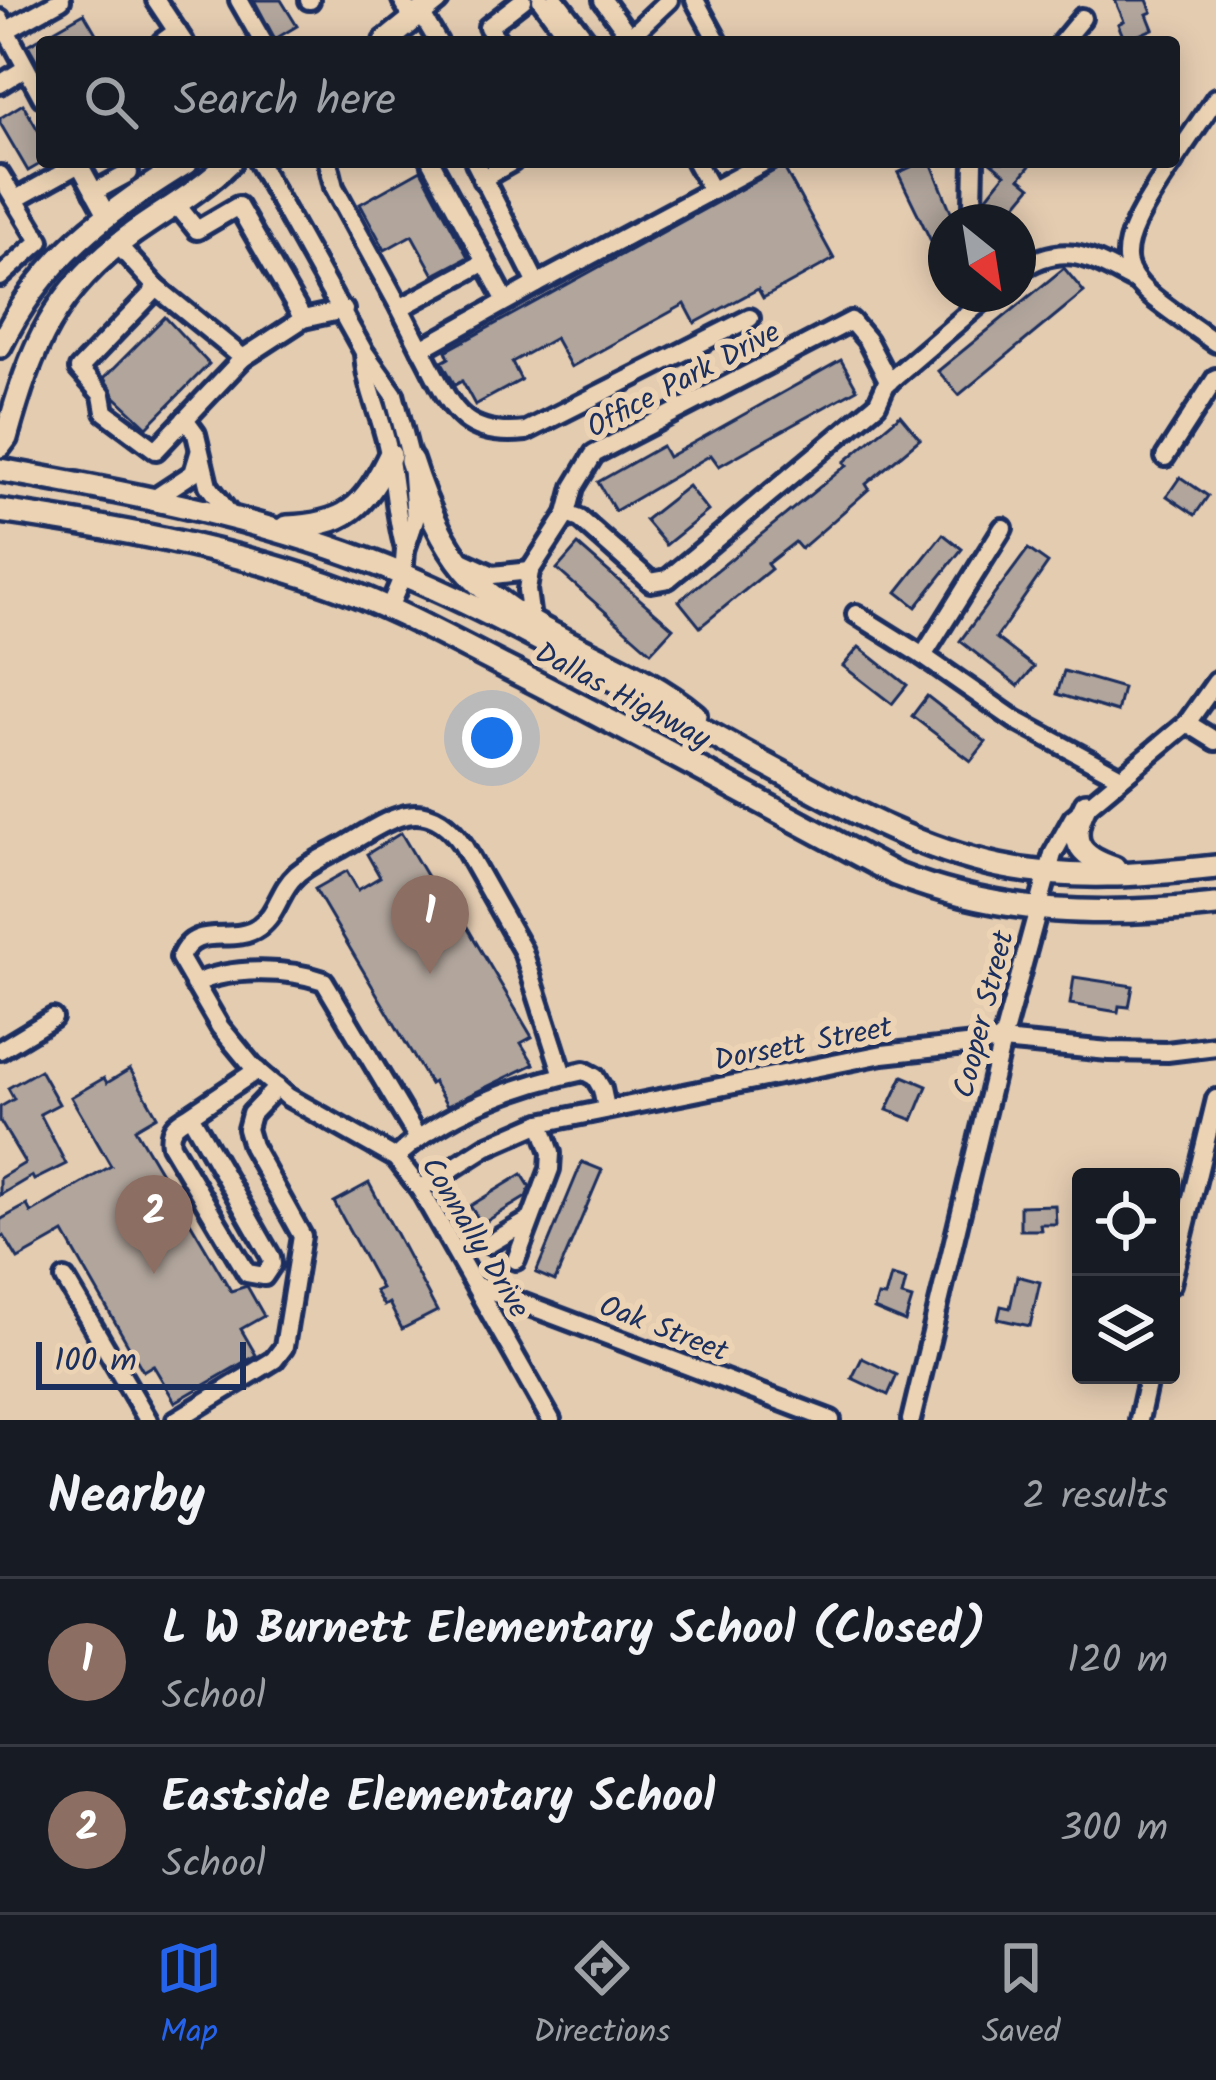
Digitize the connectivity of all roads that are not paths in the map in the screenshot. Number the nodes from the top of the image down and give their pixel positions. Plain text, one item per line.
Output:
1 (61, 0) edge
2 (156, 0) edge
3 (239, 0) edge
4 (523, 0) edge
5 (541, 0) edge
6 (556, 0) edge
7 (603, 0) edge
8 (670, 0) edge
9 (695, 0) edge
10 (1082, 18) dead end
11 (3, 25) edge
12 (173, 36) edge
13 (260, 36) edge
14 (495, 36) edge
15 (568, 36) edge
16 (584, 36) edge
17 (628, 36) edge
18 (635, 36) edge
19 (715, 36) edge
20 (1067, 36) edge
21 (26, 68) junction
22 (0, 84) edge
23 (36, 86) edge
24 (1216, 98) edge
25 (1180, 151) edge
26 (69, 168) edge
27 (81, 168) edge
28 (224, 168) edge
29 (261, 168) edge
30 (329, 168) edge
31 (434, 168) edge
32 (699, 168) edge
33 (754, 168) edge
34 (974, 168) edge
35 (1169, 168) edge
36 (128, 171) edge
37 (479, 171) edge
38 (0, 175) edge
39 (712, 191) junction
40 (94, 193) junction
41 (16, 199) junction
42 (973, 204) edge
43 (177, 205) junction
44 (106, 215) junction
45 (118, 245) junction
46 (1036, 259) edge
47 (485, 262) junction
48 (3, 267) edge
49 (1132, 280) junction
50 (537, 284) junction
51 (157, 288) junction
52 (506, 301) junction
53 (400, 308) junction
54 (344, 310) junction
55 (971, 312) edge
56 (750, 318) dead end
57 (303, 319) junction
58 (1216, 343) edge
59 (0, 346) edge
60 (421, 349) junction
61 (243, 358) junction
62 (1216, 378) edge
63 (889, 382) junction
64 (185, 419) junction
65 (0, 446) edge
66 (200, 446) junction
67 (400, 457) junction
68 (1165, 458) dead end
69 (0, 470) edge
70 (150, 500) junction
71 (0, 511) edge
72 (567, 514) junction
73 (232, 519) junction
74 (270, 528) junction
75 (1003, 528) dead end
76 (460, 560) junction
77 (530, 571) junction
78 (403, 575) junction
79 (389, 608) junction
80 (856, 614) dead end
81 (530, 620) junction
82 (923, 656) junction
83 (1216, 682) edge
84 (1187, 723) junction
85 (1216, 741) edge
86 (732, 746) junction
87 (1119, 776) junction
88 (1086, 805) junction
89 (1216, 867) edge
90 (1047, 874) junction
91 (1137, 876) junction
92 (1216, 905) edge
93 (1036, 911) junction
94 (194, 984) junction
95 (53, 1018) dead end
96 (1002, 1041) junction
97 (1, 1046) edge
98 (1216, 1046) edge
99 (257, 1070) junction
100 (563, 1076) junction
101 (277, 1087) junction
102 (1216, 1099) edge
103 (607, 1108) junction
104 (190, 1115) junction
105 (541, 1123) junction
106 (417, 1137) junction
107 (396, 1158) junction
108 (420, 1189) junction
109 (531, 1219) junction
110 (489, 1244) dead end
111 (516, 1260) dead end
112 (1173, 1276) edge
113 (65, 1279) dead end
114 (477, 1286) junction
115 (1147, 1384) edge
116 (148, 1420) edge
117 (176, 1420) edge
118 (551, 1420) edge
119 (831, 1420) edge
120 (911, 1420) edge
121 (1138, 1420) edge

1 - 11 street
2 - 12 street
3 - 13 street
4 - 14 street
5 - 15 street
6 - 16 street
7 - 17 street
8 - 18 street
9 - 19 street
10 - 20 street
11 - 21 street
21 - 22 street
21 - 23 street
24 - 25 street
26 - 41 street
27 - 40 street
28 - 43 main road
29 - 54 street
30 - 53 street
31 - 47 street
32 - 39 street
33 - 39 street
34 - 42 street
35 - 49 street
36 - 40 street
36 - 44 main road
37 - 50 street
38 - 41 street
39 - 50 street
40 - 44 street
41 - 48 street
43 - 45 main road
43 - 57 street
44 - 59 main road
45 - 51 street
45 - 65 main road
46 - 49 street
47 - 52 street
47 - 53 street
49 - 58 street
50 - 52 street
51 - 61 street
51 - 64 street
52 - 60 street
53 - 60 street
54 - 57 street
54 - 67 street
55 - 63 street
56 - 60 street
57 - 61 street
61 - 64 street
62 - 68 street
63 - 72 street
63 - 72 street, Office Park Drive
64 - 66 street
66 - 70 street
66 - 73 street
67 - 74 main road
67 - 76 main road
67 - 78 street
69 - 70 main road, Dallas Highway
70 - 73 main road, Dallas Highway
71 - 79 main road, Dallas Highway
72 - 77 street, Office Park Drive
73 - 74 main road, Dallas Highway
74 - 78 main road, Dallas Highway
75 - 82 street
76 - 77 street
76 - 81 main road
77 - 81 street
78 - 79 street
78 - 86 main road, Dallas Highway
79 - 93 main road, Dallas Highway
80 - 82 street
81 - 86 main road
82 - 87 street
83 - 84 street, Cooper Street
84 - 85 street
84 - 87 street, Cooper Street
86 - 90 main road, Dallas Highway
87 - 88 street, Cooper Street
88 - 90 street, Cooper Street
88 - 91 main road
89 - 91 main road, Dallas Highway
90 - 91 main road, Dallas Highway
90 - 93 street, Cooper Street
92 - 93 main road, Dallas Highway
93 - 96 street, Cooper Street
94 - 99 street, Connally Drive
94 - 100 street, Connally Drive
94 - 106 street
95 - 97 street
96 - 98 street, Dorsett Street
96 - 103 street, Dorsett Street
96 - 120 street, Cooper Street
99 - 101 street, Connally Drive
99 - 104 street
100 - 103 street
100 - 106 street
101 - 107 street, Connally Drive
101 - 117 street
102 - 112 street
103 - 105 street, Dorsett Street
104 - 104 street
105 - 108 street, Dorsett Street
105 - 109 street
106 - 107 street
107 - 108 street, Connally Drive
108 - 114 street, Connally Drive
109 - 110 street
109 - 111 street
113 - 116 street
114 - 118 street, Connally Drive
114 - 119 street, Oak Street
115 - 121 street

